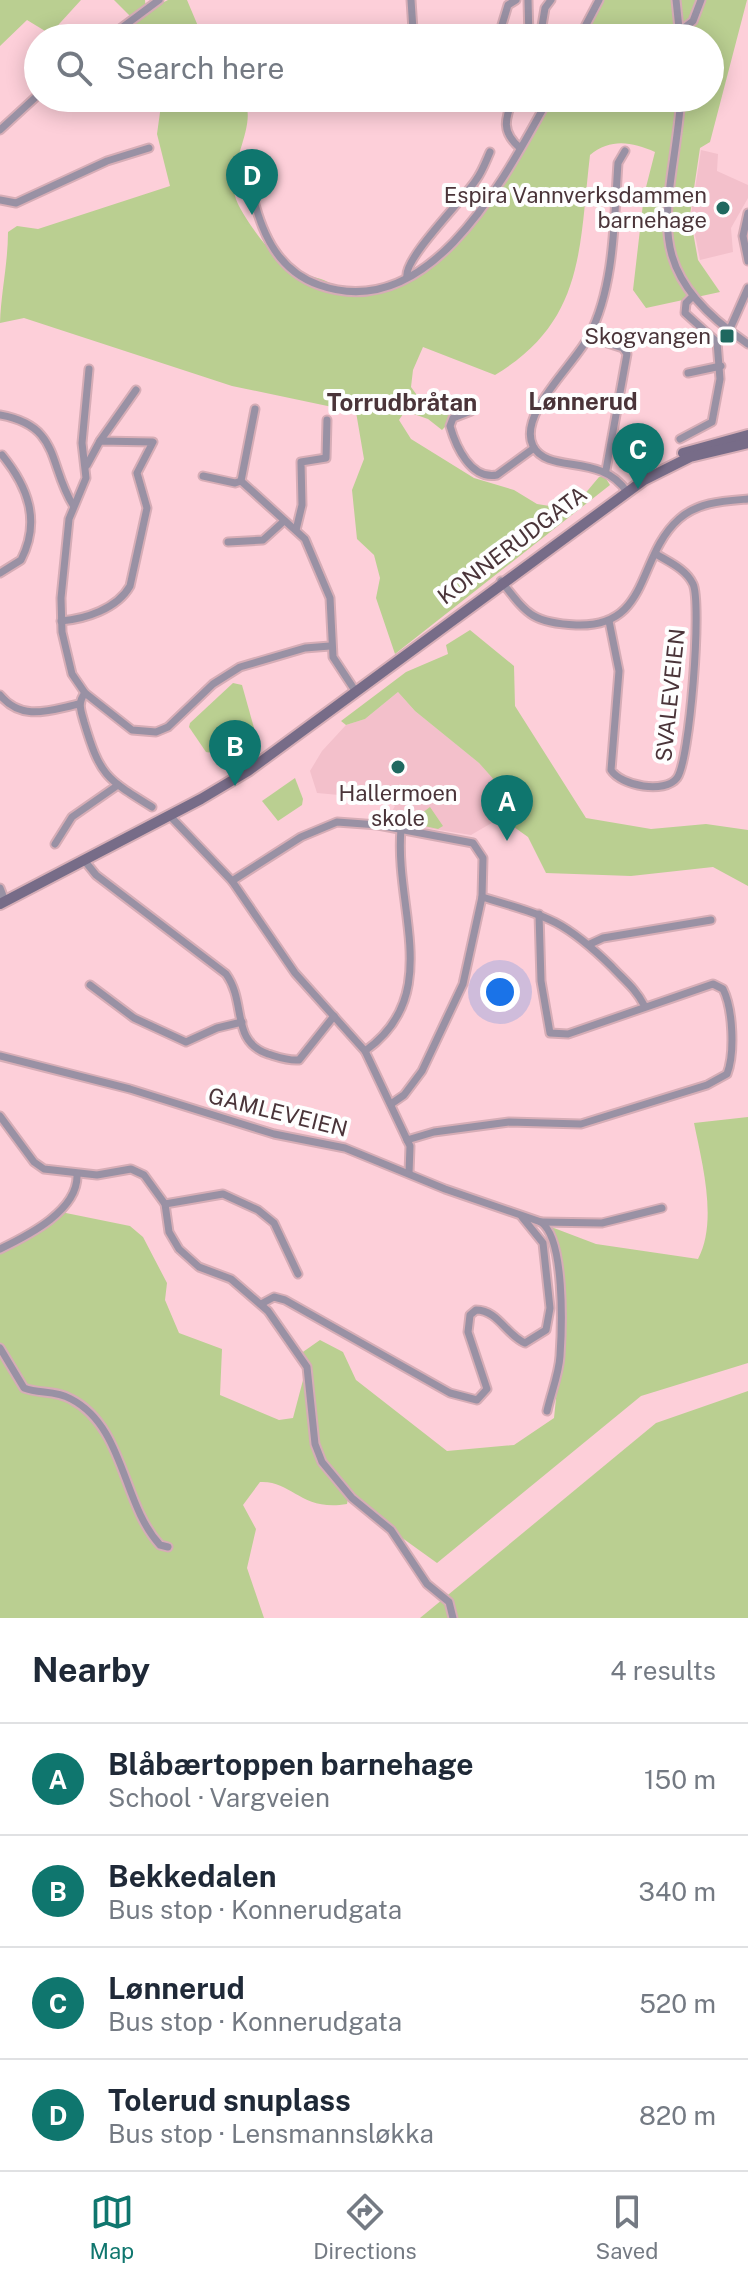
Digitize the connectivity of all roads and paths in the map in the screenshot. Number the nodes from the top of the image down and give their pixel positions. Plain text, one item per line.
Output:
1 (159, 0) edge
2 (411, 0) edge
3 (516, 0) edge
4 (528, 0) edge
5 (551, 0) edge
6 (599, 0) edge
7 (676, 0) edge
8 (701, 0) edge
9 (127, 24) edge
10 (413, 24) edge
11 (502, 24) edge
12 (529, 24) edge
13 (542, 24) edge
14 (586, 24) edge
15 (679, 24) edge
16 (690, 24) edge
17 (24, 108) edge
18 (508, 112) edge
19 (541, 112) edge
20 (679, 112) edge
21 (0, 130) edge
22 (149, 148) dead end
23 (520, 148) junction
24 (625, 151) dead end
25 (490, 152) dead end
26 (253, 197) dead end
27 (0, 200) edge
28 (748, 213) edge
29 (748, 261) edge
30 (407, 277) junction
31 (748, 288) edge
32 (693, 296) junction
33 (729, 331) junction
34 (589, 337) junction
35 (748, 344) edge
36 (721, 366) junction
37 (89, 369) dead end
38 (688, 373) dead end
39 (136, 390) dead end
40 (474, 402) dead end
41 (255, 409) dead end
42 (0, 415) edge
43 (327, 420) dead end
44 (748, 435) edge
45 (680, 439) dead end
46 (100, 441) junction
47 (748, 443) edge
48 (534, 448) junction
49 (2, 455) edge
50 (86, 467) junction
51 (606, 470) junction
52 (203, 476) dead end
53 (241, 481) junction
54 (625, 489) junction
55 (748, 499) edge
56 (73, 505) junction
57 (284, 521) junction
58 (296, 530) junction
59 (228, 542) dead end
60 (656, 554) junction
61 (0, 573) edge
62 (502, 582) junction
63 (61, 621) junction
64 (609, 621) junction
65 (330, 646) junction
66 (356, 692) junction
67 (85, 693) junction
68 (0, 695) edge
69 (79, 704) junction
70 (118, 785) junction
71 (152, 807) dead end
72 (170, 816) junction
73 (401, 829) junction
74 (55, 844) dead end
75 (84, 860) junction
76 (232, 881) junction
77 (0, 888) edge
78 (482, 897) junction
79 (3, 902) edge
80 (539, 914) junction
81 (711, 920) dead end
82 (590, 944) junction
83 (90, 985) dead end
84 (644, 1005) junction
85 (334, 1016) junction
86 (242, 1022) junction
87 (365, 1051) junction
88 (0, 1056) edge
89 (391, 1104) junction
90 (0, 1116) edge
91 (407, 1140) junction
92 (409, 1173) junction
93 (77, 1174) junction
94 (165, 1204) junction
95 (662, 1208) dead end
96 (520, 1216) junction
97 (541, 1222) junction
98 (0, 1249) edge
99 (298, 1274) dead end
100 (261, 1304) junction
101 (0, 1348) edge
102 (547, 1411) dead end
103 (168, 1547) dead end
104 (453, 1618) edge

1 - 9 street
2 - 10 street
3 - 11 street
4 - 12 street
5 - 13 street
6 - 14 street
7 - 15 street
8 - 16 street
17 - 21 street
18 - 23 street
19 - 23 street
20 - 32 street
22 - 27 street
23 - 30 street
24 - 34 street
25 - 30 street
26 - 30 street
28 - 29 street
31 - 33 street
32 - 33 street
32 - 36 street
33 - 35 street
34 - 48 street
34 - 51 street
36 - 38 street
36 - 45 street
37 - 50 street
39 - 46 street
40 - 48 street
41 - 53 street
42 - 56 street
43 - 58 street
44 - 54 main road, KONNERUDGATA
46 - 50 street
46 - 63 street
47 - 54 main road, KONNERUDGATA
48 - 51 street
49 - 61 street
50 - 56 street
51 - 54 street
52 - 53 street
53 - 57 street
54 - 62 main road, KONNERUDGATA
55 - 60 street
56 - 63 street
57 - 58 street
57 - 59 street
58 - 65 street
60 - 64 street
60 - 64 street, SVALEVEIEN
62 - 64 street
62 - 66 main road, KONNERUDGATA
63 - 67 street
65 - 66 street
65 - 67 street
66 - 72 main road, KONNERUDGATA
67 - 69 street
68 - 69 street
69 - 70 street
70 - 71 street
70 - 74 street
72 - 75 main road, KONNERUDGATA
72 - 76 street
73 - 76 street
73 - 78 street
73 - 87 street
75 - 79 main road, KONNERUDGATA
75 - 86 street
76 - 85 street
77 - 79 street
78 - 80 street
78 - 89 street
80 - 82 street
80 - 84 street
81 - 82 street
82 - 84 street
83 - 86 street
84 - 91 street
85 - 86 street
85 - 87 street
87 - 89 street
88 - 92 street, GAMLEVEIEN
89 - 91 street
90 - 93 street
91 - 92 street
92 - 96 street, GAMLEVEIEN
93 - 94 street
93 - 98 street
94 - 99 street
94 - 100 street
95 - 97 street, GAMLEVEIEN
96 - 97 street, GAMLEVEIEN
96 - 100 street
97 - 102 street
100 - 104 street
101 - 103 street

